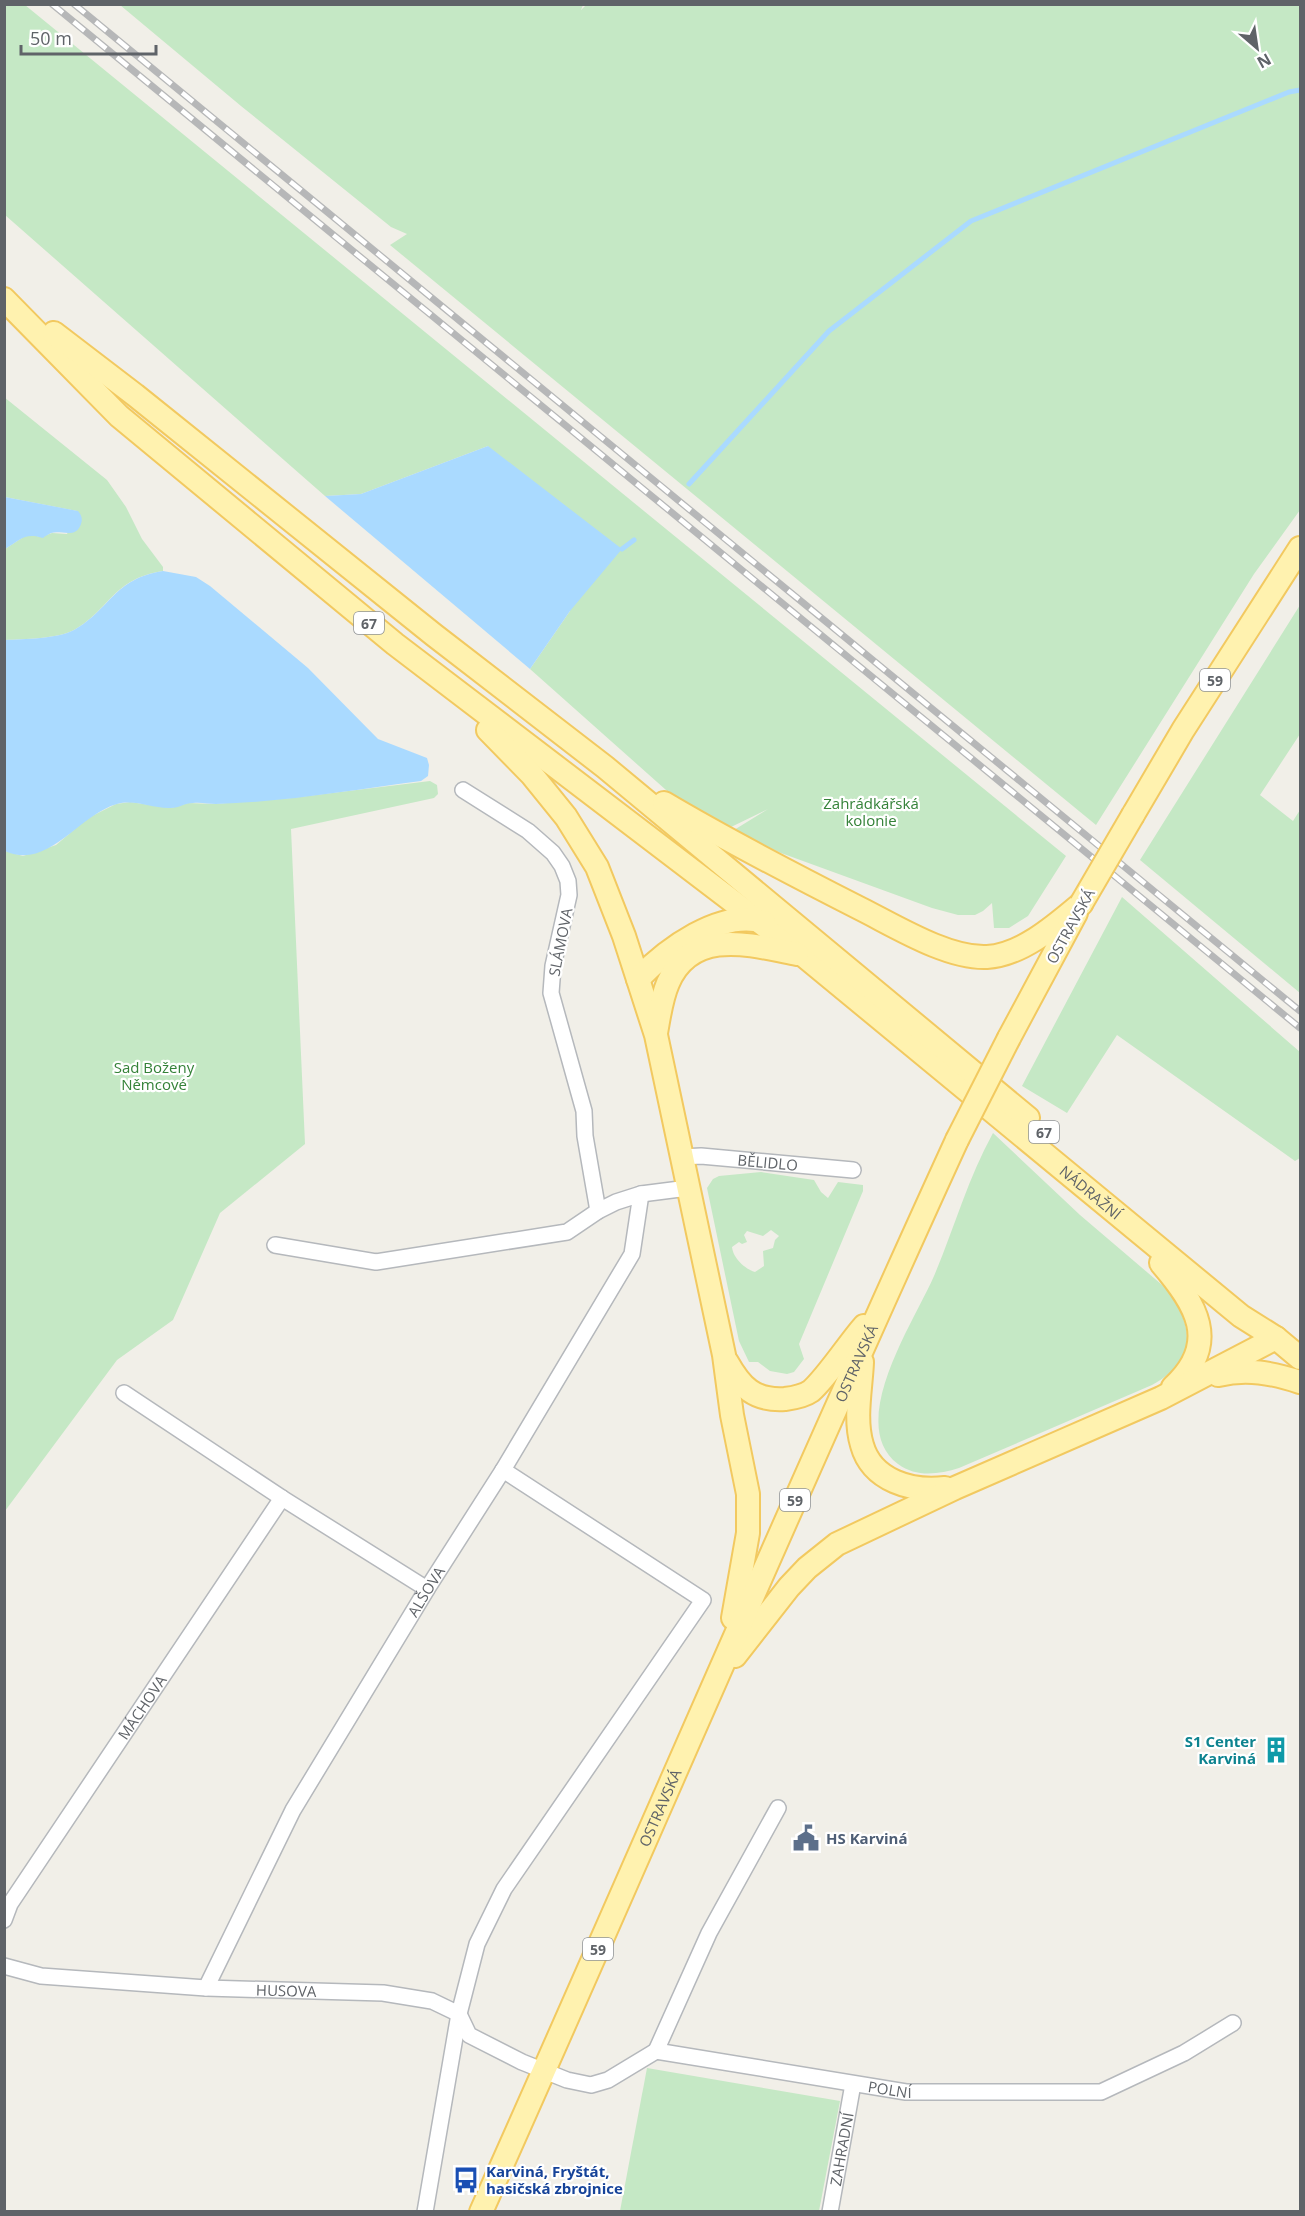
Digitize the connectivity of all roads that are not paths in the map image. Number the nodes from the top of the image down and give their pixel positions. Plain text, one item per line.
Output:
1 (4, 297) edge
2 (1300, 548) edge
3 (395, 644) junction
4 (604, 767) junction
5 (463, 790) dead end
6 (1081, 903) junction
7 (757, 920) junction
8 (804, 944) junction
9 (638, 979) junction
10 (656, 1035) junction
11 (681, 1157) junction
12 (853, 1170) dead end
13 (688, 1188) junction
14 (641, 1194) junction
15 (598, 1211) junction
16 (1119, 1215) junction
17 (275, 1245) dead end
18 (883, 1301) junction
19 (1276, 1338) junction
20 (863, 1347) junction
21 (724, 1355) junction
22 (1300, 1358) edge
23 (1300, 1382) edge
24 (1190, 1383) junction
25 (124, 1393) dead end
26 (1161, 1398) junction
27 (503, 1470) junction
28 (955, 1488) junction
29 (282, 1498) junction
30 (427, 1589) junction
31 (728, 1652) junction
32 (712, 1686) junction
33 (778, 1808) dead end
34 (4, 1920) edge
35 (4, 1966) edge
36 (206, 1988) junction
37 (459, 2014) junction
38 (1233, 2023) dead end
39 (656, 2051) junction
40 (544, 2071) junction
41 (853, 2084) junction
42 (425, 2211) edge
43 (481, 2211) edge
44 (830, 2211) edge

1 - 3 main road, 67
1 - 4 main road, 67
2 - 6 main road, OSTRAVSKÁ / 59, bridge
3 - 7 main road, 67
3 - 9 main road
4 - 6 main road
4 - 8 main road, 67
5 - 15 street, SLÁMOVA
6 - 18 main road, OSTRAVSKÁ / 59, bridge
7 - 8 main road, 67
7 - 9 main road
8 - 10 main road, 67
8 - 16 main road, NÁDRAŽNÍ / 67
8 - 19 main road, 67
9 - 10 main road
10 - 11 main road, 67
11 - 12 street, BĚLIDLO
11 - 13 main road, 67
13 - 14 street
13 - 21 main road, 67
14 - 15 street
14 - 27 street, ALŠOVA
15 - 17 street
16 - 19 main road, NÁDRAŽNÍ / 67
16 - 26 main road
18 - 20 main road, OSTRAVSKÁ / 59
18 - 21 main road
19 - 22 main road, NÁDRAŽNÍ / 67
19 - 24 main road
20 - 28 main road
20 - 31 main road, OSTRAVSKÁ / 59
21 - 31 main road
23 - 24 main road
24 - 26 main road
25 - 29 street
26 - 28 main road
27 - 30 street, ALŠOVA
27 - 37 street
28 - 32 main road
29 - 30 street
29 - 34 street, MÁCHOVA
30 - 36 street, ALŠOVA
31 - 32 main road, OSTRAVSKÁ / 59
32 - 40 main road, OSTRAVSKÁ / 59
33 - 39 street
35 - 36 street, HUSOVA
36 - 37 street, HUSOVA
37 - 40 street
37 - 42 street
38 - 41 street, POLNÍ
39 - 40 street
39 - 41 street, POLNÍ
40 - 43 main road, OSTRAVSKÁ / 59
41 - 44 street, ZAHRADNÍ

